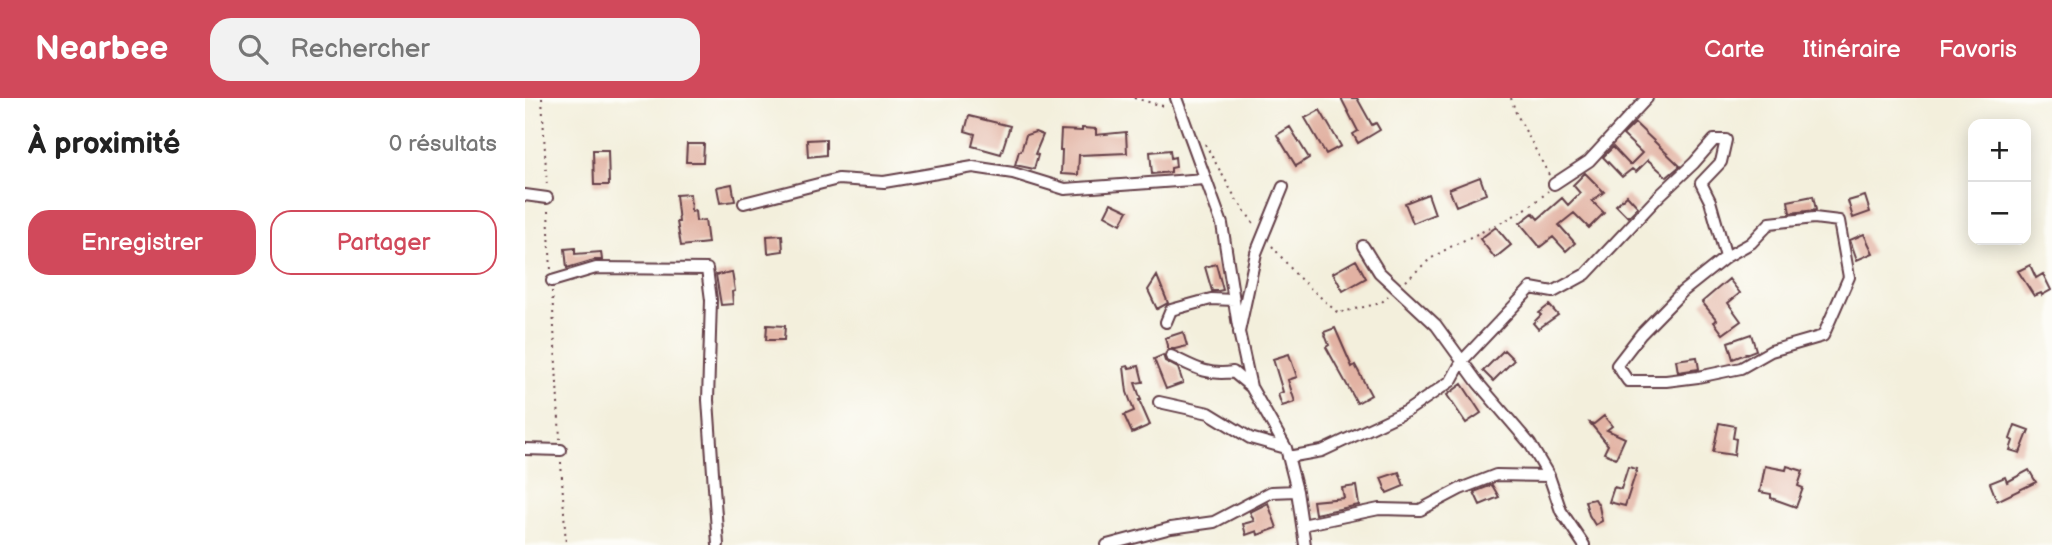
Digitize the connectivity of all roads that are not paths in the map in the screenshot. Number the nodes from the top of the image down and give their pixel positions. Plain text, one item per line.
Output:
1 (1176, 98) edge
2 (1647, 98) edge
3 (1205, 178) junction
4 (1554, 184) road end
5 (1283, 187) dead end
6 (525, 194) edge
7 (547, 198) road end
8 (744, 203) dead end
9 (1363, 246) dead end
10 (1726, 257) junction
11 (552, 281) road end
12 (1234, 300) junction
13 (1166, 323) dead end
14 (1239, 332) junction
15 (1171, 356) dead end
16 (1462, 361) junction
17 (1251, 387) junction
18 (1159, 402) dead end
19 (525, 449) edge
20 (561, 450) road end
21 (1287, 453) junction
22 (1549, 476) junction
23 (1297, 491) junction
24 (1302, 524) junction
25 (718, 545) edge
26 (1107, 545) edge
27 (1305, 545) edge
28 (1584, 545) edge

1 - 3 street
2 - 4 street
3 - 8 street
3 - 12 street
5 - 14 street
6 - 7 street
9 - 16 street
10 - 10 street
10 - 16 street
11 - 25 street
12 - 13 street
12 - 14 street
14 - 17 street
15 - 17 street
16 - 21 street
16 - 22 street
17 - 21 street
18 - 21 street
19 - 20 street
21 - 23 street
22 - 24 street
22 - 28 street
23 - 24 street
23 - 26 street
24 - 27 street

